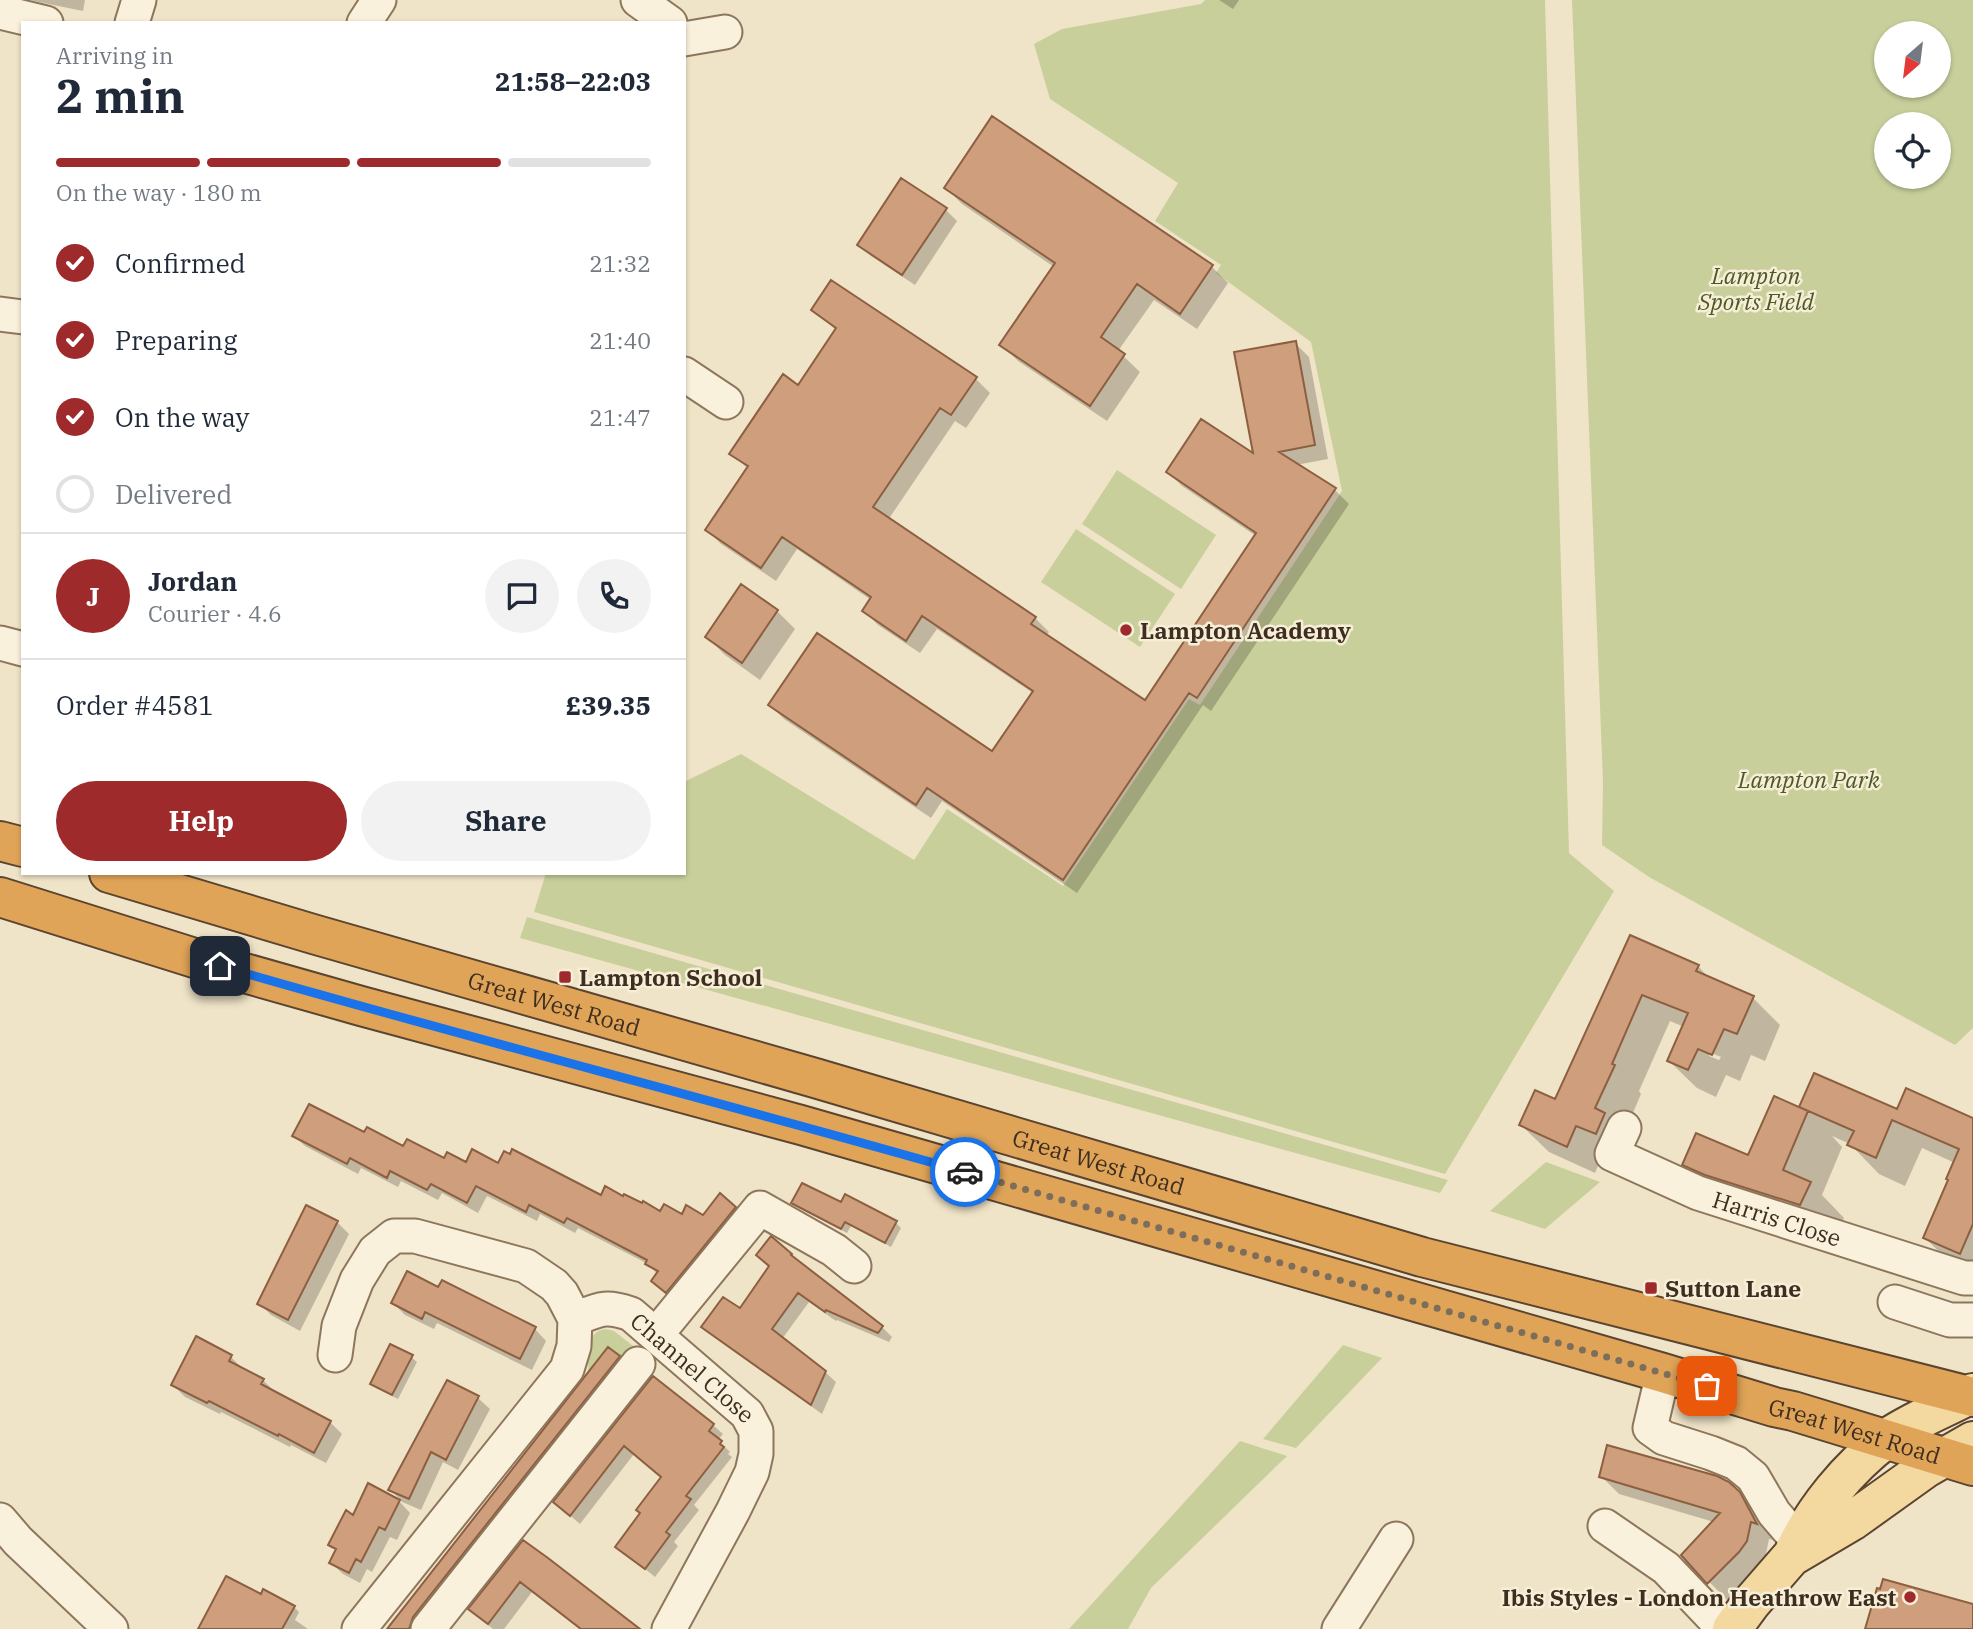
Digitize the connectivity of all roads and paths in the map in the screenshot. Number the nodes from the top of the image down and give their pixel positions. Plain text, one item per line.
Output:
1 (139, 0) edge
2 (379, 0) edge
3 (638, 0) edge
4 (0, 12) edge
5 (38, 21) edge
6 (133, 21) edge
7 (365, 21) edge
8 (667, 21) edge
9 (725, 32) dead end
10 (686, 39) edge
11 (0, 314) edge
12 (21, 317) edge
13 (689, 377) edge
14 (726, 402) dead end
15 (0, 643) edge
16 (21, 648) edge
17 (0, 841) edge
18 (21, 846) edge
19 (116, 875) edge
20 (0, 897) edge
21 (1624, 1128) dead end
22 (854, 1266) dead end
23 (1973, 1278) edge
24 (1895, 1302) dead end
25 (575, 1319) junction
26 (1973, 1320) edge
27 (656, 1335) junction
28 (335, 1355) dead end
29 (638, 1364) dead end
30 (1663, 1373) junction
31 (1972, 1397) edge
32 (1887, 1439) junction
33 (1963, 1455) edge
34 (0, 1520) edge
35 (1605, 1526) dead end
36 (1396, 1539) dead end
37 (1798, 1549) junction
38 (111, 1629) edge
39 (359, 1629) edge
40 (428, 1629) edge
41 (669, 1629) edge
42 (1339, 1629) edge
43 (1724, 1629) edge
44 (1732, 1629) edge

1 - 6 street
2 - 7 street
3 - 8 street
4 - 5 street
9 - 10 street
11 - 12 street
13 - 14 street
15 - 16 street
17 - 18 highway
19 - 31 highway, Great West Road
20 - 30 highway, Great West Road
21 - 23 street, Harris Close
22 - 27 street
24 - 26 street
25 - 27 street, Channel Close
25 - 28 street
25 - 39 street
27 - 41 street, Channel Close
29 - 40 street
30 - 32 highway, Great West Road
30 - 37 street
31 - 32 main road
32 - 33 highway, Great West Road
32 - 37 main road
33 - 37 main road
34 - 38 street
35 - 43 street
36 - 42 street
37 - 44 main road

